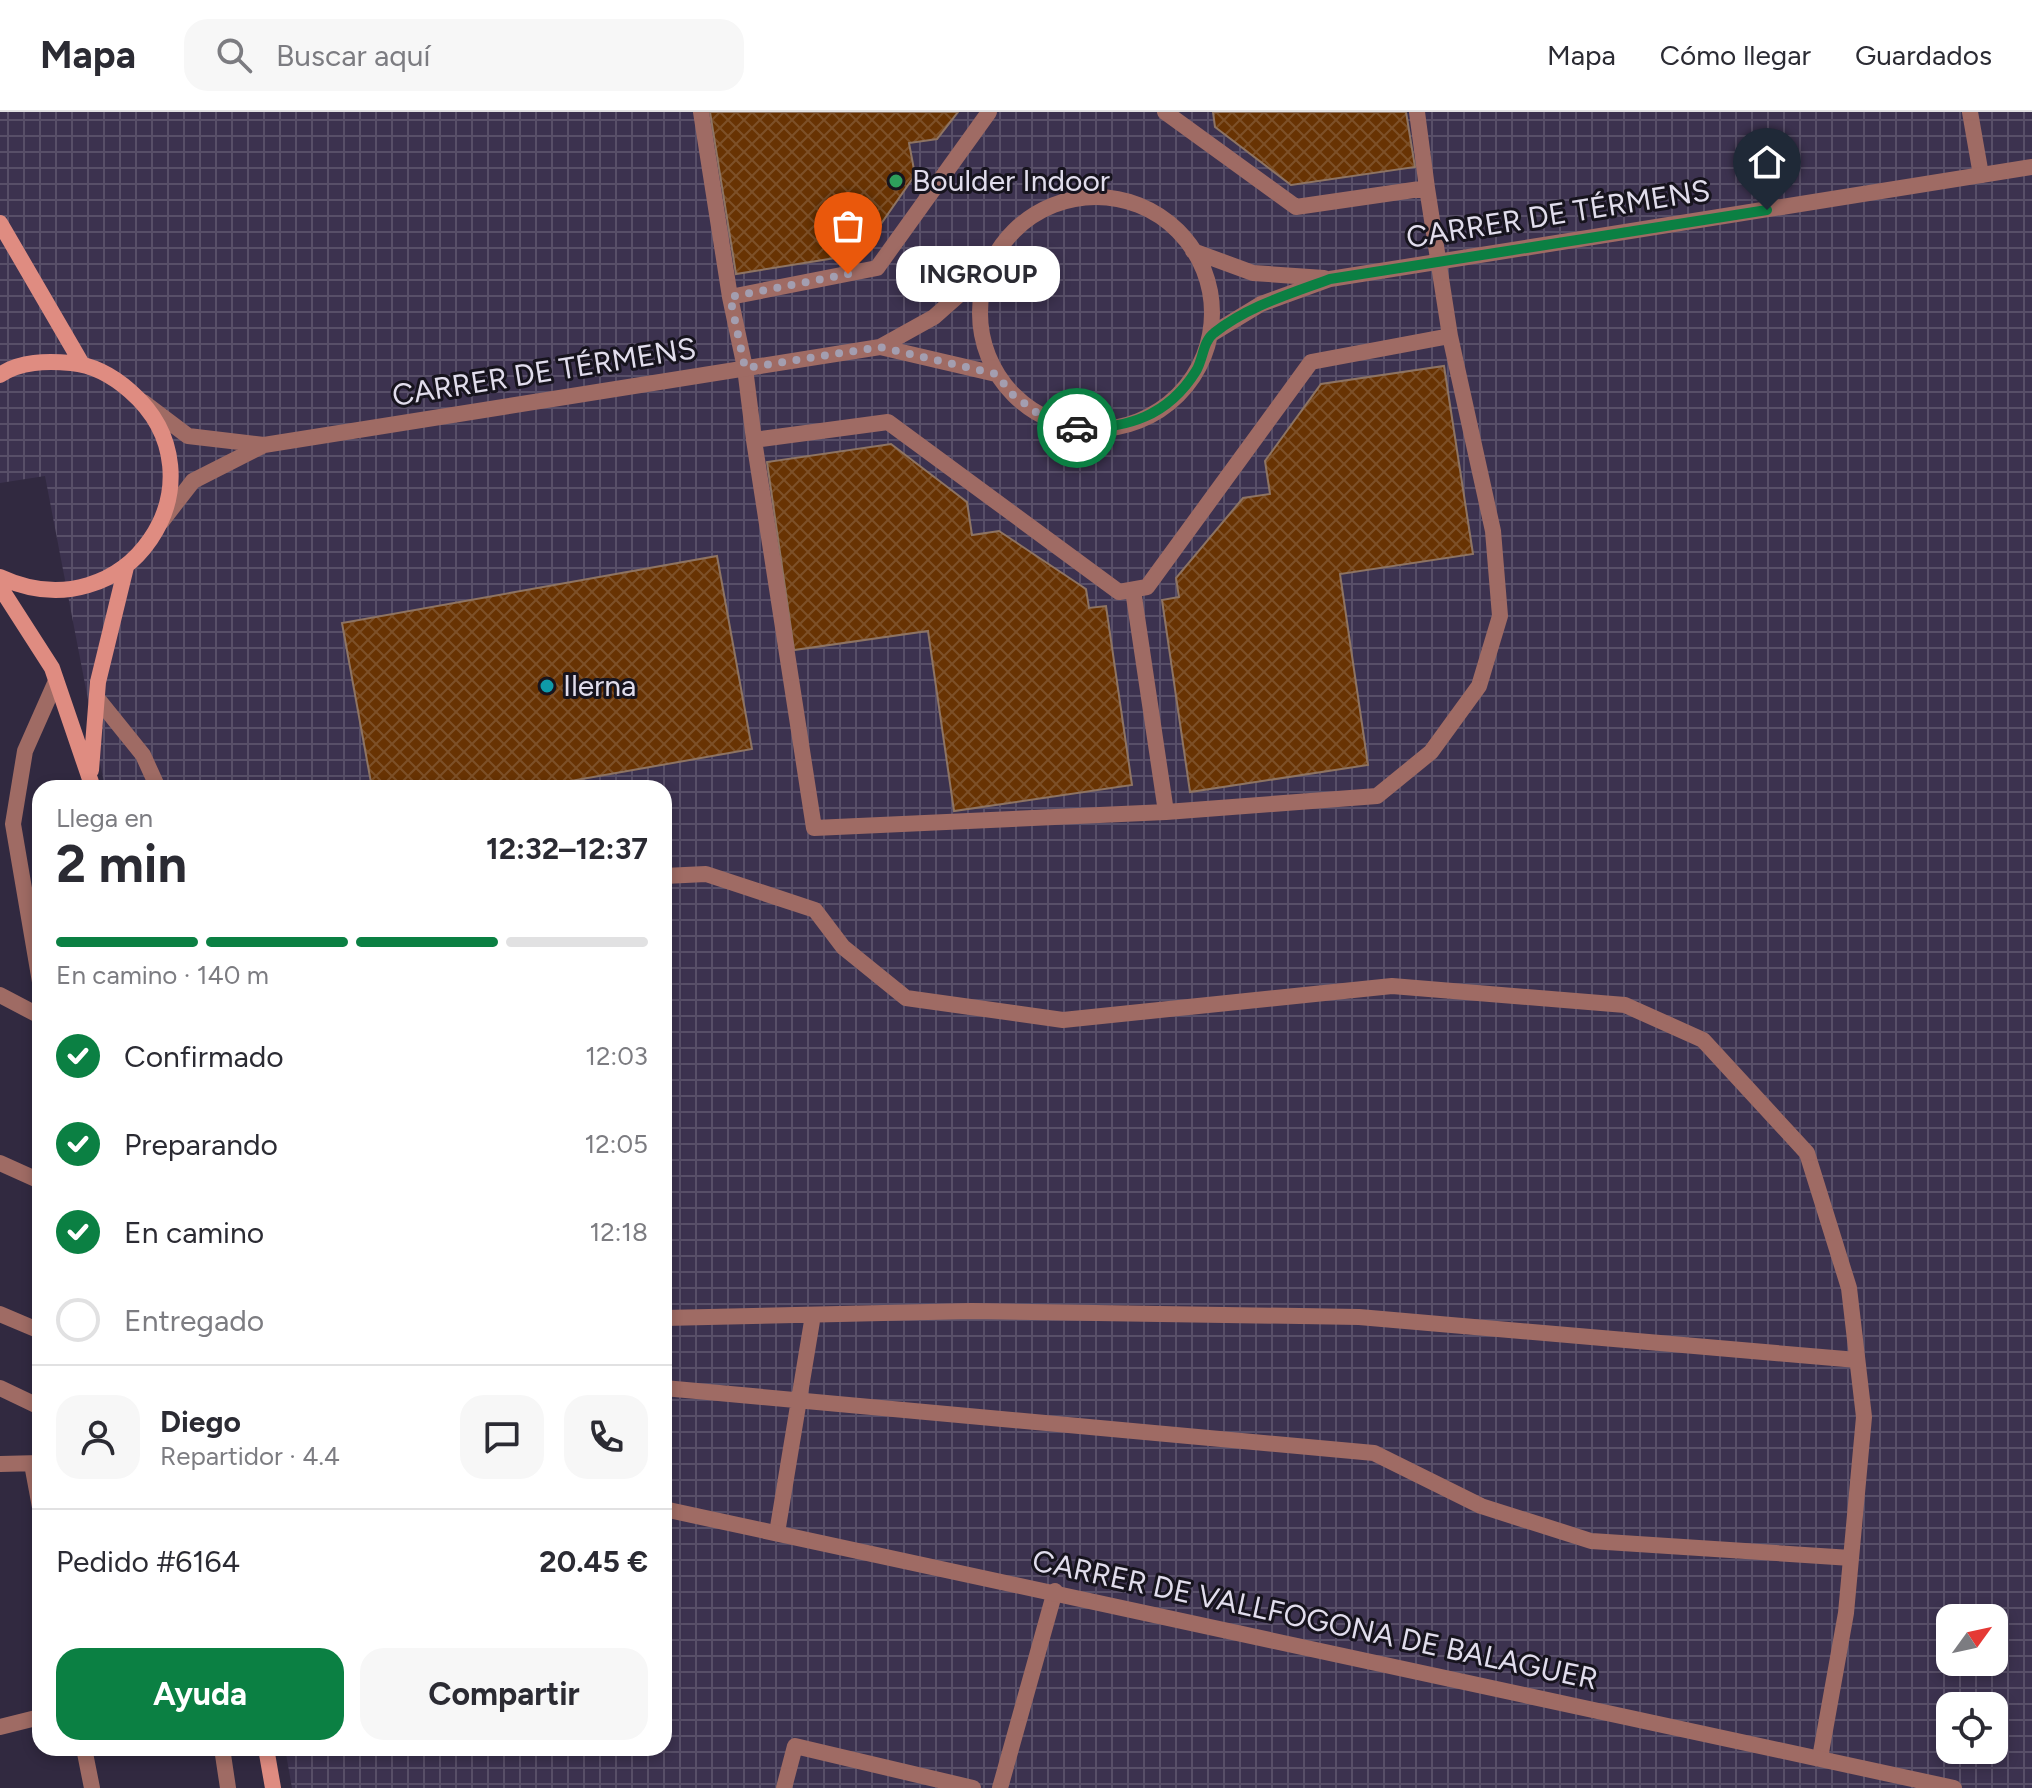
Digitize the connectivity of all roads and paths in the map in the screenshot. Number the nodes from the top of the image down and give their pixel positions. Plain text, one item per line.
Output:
1 (701, 112) edge
2 (989, 112) edge
3 (1165, 112) edge
4 (1417, 112) edge
5 (1970, 112) edge
6 (2032, 167) edge
7 (1981, 175) junction
8 (1427, 188) junction
9 (0, 223) edge
10 (1193, 251) junction
11 (1438, 262) junction
12 (987, 270) junction
13 (1330, 279) junction
14 (730, 297) junction
15 (1210, 335) junction
16 (1450, 336) junction
17 (880, 347) junction
18 (82, 364) junction
19 (745, 368) junction
20 (996, 374) junction
21 (0, 375) edge
22 (143, 402) junction
23 (754, 440) junction
24 (264, 445) junction
25 (160, 525) junction
26 (126, 567) junction
27 (0, 577) edge
28 (0, 587) edge
29 (1133, 590) junction
30 (56, 681) junction
31 (97, 698) junction
32 (92, 780) edge
33 (92, 780) edge
34 (154, 780) edge
35 (1166, 812) junction
36 (672, 876) edge
37 (32, 935) edge
38 (0, 995) edge
39 (32, 1012) edge
40 (0, 1163) edge
41 (32, 1177) edge
42 (0, 1314) edge
43 (813, 1315) junction
44 (672, 1318) edge
45 (32, 1328) edge
46 (1857, 1360) junction
47 (0, 1388) edge
48 (672, 1389) edge
49 (32, 1403) edge
50 (800, 1403) junction
51 (32, 1462) edge
52 (0, 1464) edge
53 (672, 1511) edge
54 (777, 1533) junction
55 (1851, 1558) junction
56 (1055, 1591) junction
57 (32, 1719) edge
58 (0, 1727) edge
59 (86, 1756) edge
60 (223, 1756) edge
61 (267, 1756) edge
62 (1820, 1758) junction
63 (92, 1788) edge
64 (228, 1788) edge
65 (273, 1788) edge
66 (784, 1788) edge
67 (973, 1788) edge
68 (1000, 1788) edge
69 (1954, 1788) edge

1 - 14 street
2 - 14 street
3 - 8 street
4 - 8 street
5 - 7 street
6 - 7 street, CARRER DE TÉRMENS
7 - 11 street, CARRER DE TÉRMENS
8 - 11 street
9 - 18 street
10 - 12 street
10 - 13 street, CARRER DE TÉRMENS
10 - 15 street
11 - 13 street, CARRER DE TÉRMENS
11 - 16 street
12 - 17 street, CARRER DE TÉRMENS
12 - 20 street
13 - 15 street, CARRER DE TÉRMENS
14 - 19 street
15 - 20 street
16 - 29 street
16 - 35 street
17 - 19 street, CARRER DE TÉRMENS
17 - 20 street, CARRER DE TÉRMENS
18 - 21 street
18 - 22 street
19 - 23 street
19 - 24 street, CARRER DE TÉRMENS
22 - 24 street, CARRER DE TÉRMENS
22 - 25 street
23 - 29 street
23 - 35 street
24 - 25 street, CARRER DE TÉRMENS
25 - 26 street
26 - 27 street
26 - 31 street
28 - 30 street
29 - 35 street
30 - 33 street
30 - 37 street
31 - 32 street
31 - 34 street
36 - 46 street
38 - 39 street
40 - 41 street
42 - 45 street
43 - 44 street
43 - 46 street
43 - 50 street
46 - 55 street
47 - 49 street
48 - 50 street
50 - 54 street
50 - 55 street
51 - 52 street
53 - 54 street, CARRER DE VALLFOGONA DE BALAGUER
54 - 56 street, CARRER DE VALLFOGONA DE BALAGUER
55 - 62 street
56 - 62 street, CARRER DE VALLFOGONA DE BALAGUER
56 - 68 street
57 - 58 street
59 - 63 street
60 - 64 street
61 - 65 street
62 - 69 street, CARRER DE VALLFOGONA DE BALAGUER
66 - 67 street

